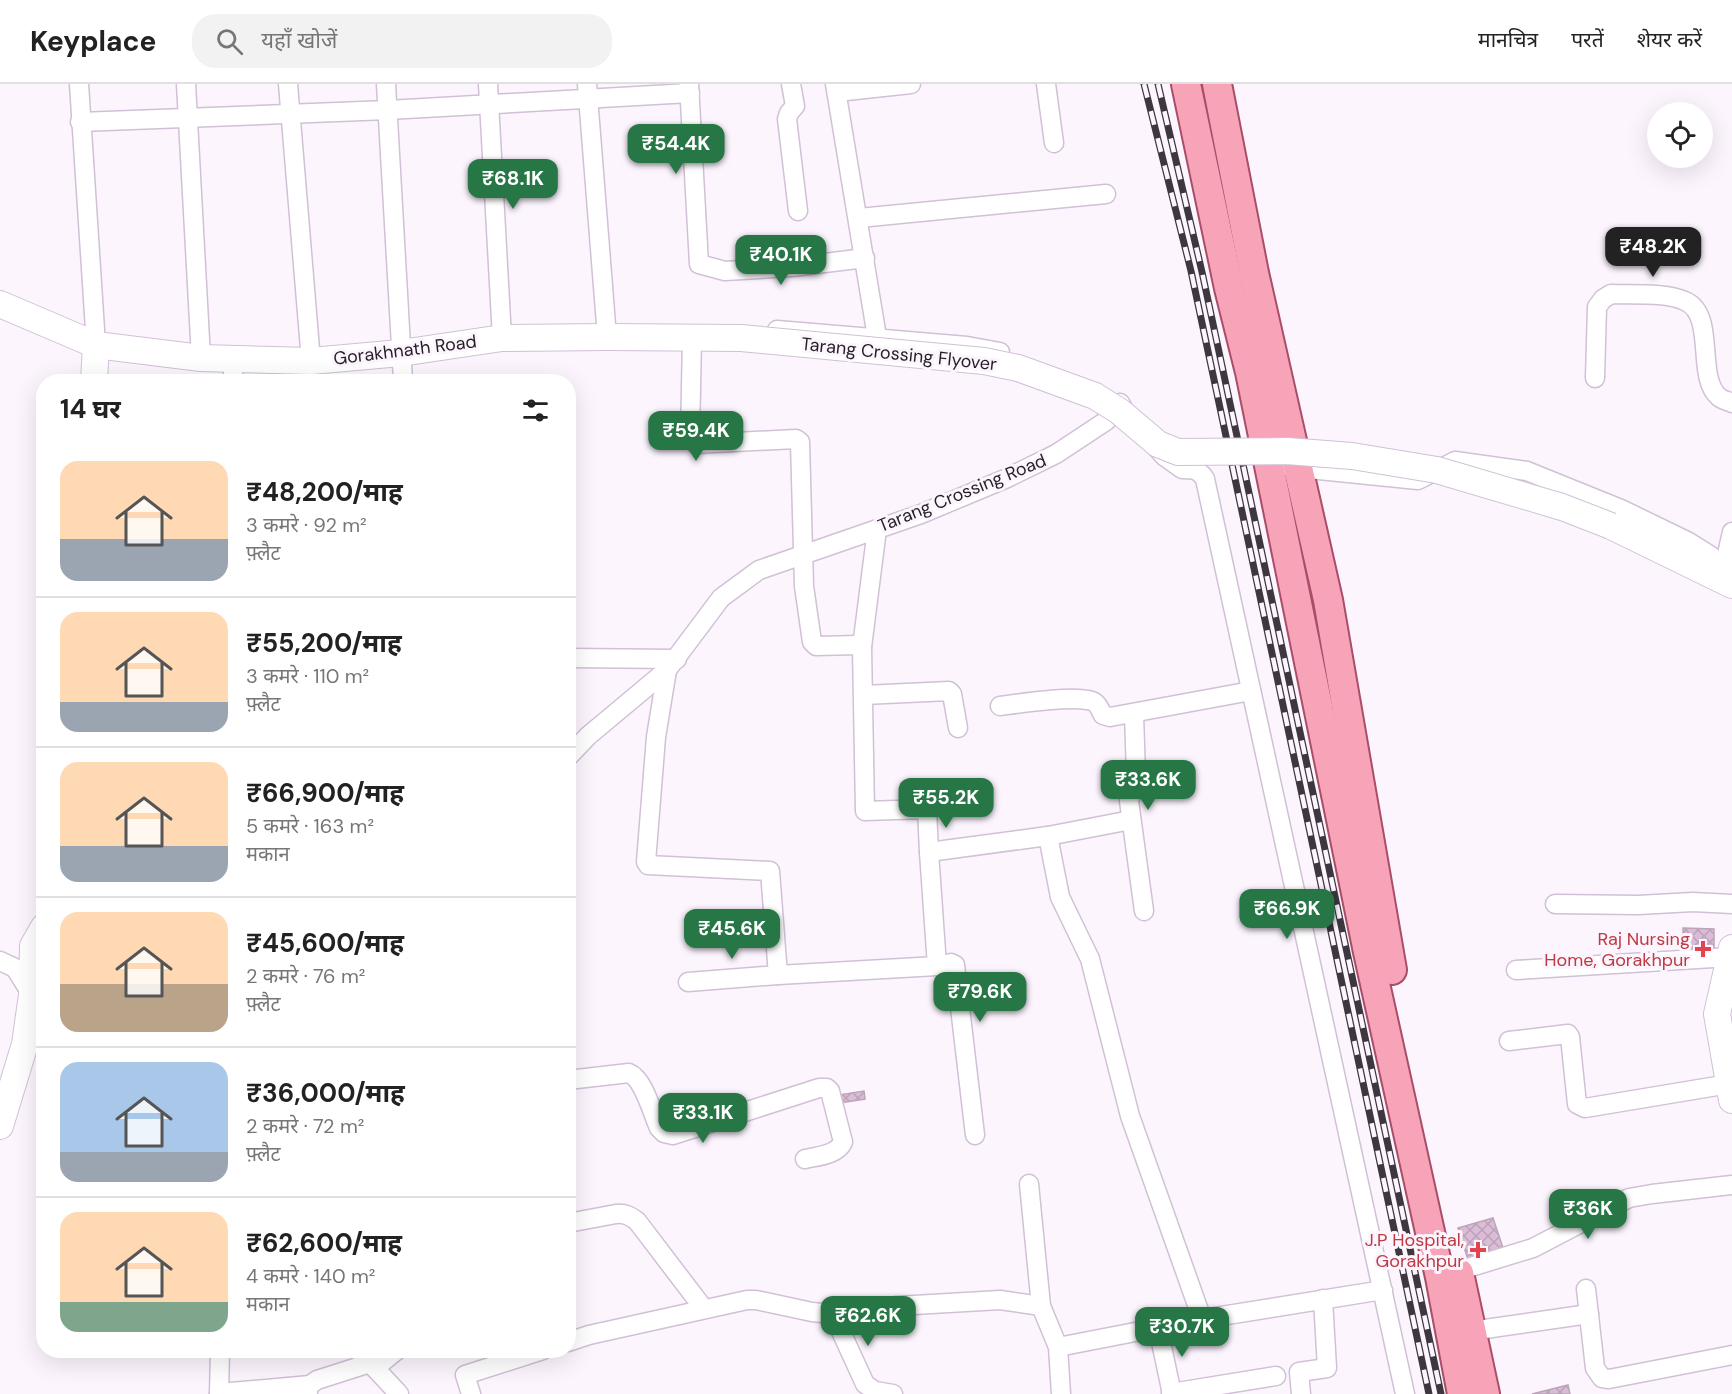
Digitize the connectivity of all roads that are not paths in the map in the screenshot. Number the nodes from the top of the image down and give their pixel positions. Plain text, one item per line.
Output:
1 (79, 84) edge
2 (186, 84) edge
3 (288, 84) edge
4 (386, 84) edge
5 (488, 84) edge
6 (791, 84) edge
7 (911, 84) edge
8 (1046, 84) edge
9 (1186, 84) edge
10 (1217, 84) edge
11 (689, 88) edge
12 (836, 88) edge
13 (587, 91) edge
14 (489, 105) junction
15 (388, 110) junction
16 (289, 114) junction
17 (188, 118) junction
18 (80, 122) junction
19 (1054, 142) dead end
20 (1106, 194) dead end
21 (798, 211) dead end
22 (859, 218) junction
23 (865, 258) junction
24 (0, 304) edge
25 (607, 337) junction
26 (877, 337) junction
27 (502, 338) junction
28 (716, 338) junction
29 (96, 345) junction
30 (401, 352) junction
31 (201, 358) junction
32 (311, 361) junction
33 (233, 370) edge
34 (94, 374) edge
35 (402, 374) edge
36 (1595, 378) dead end
37 (1119, 403) junction
38 (1732, 403) edge
39 (1298, 466) junction
40 (1270, 467) junction
41 (877, 529) junction
42 (1732, 532) edge
43 (803, 554) junction
44 (1718, 579) edge
45 (862, 647) junction
46 (576, 658) edge
47 (672, 664) junction
48 (1251, 691) junction
49 (864, 695) junction
50 (1000, 706) dead end
51 (1134, 714) junction
52 (958, 728) dead end
53 (576, 749) edge
54 (1131, 820) junction
55 (1048, 836) junction
56 (929, 852) junction
57 (1555, 904) dead end
58 (1732, 904) edge
59 (1144, 911) dead end
60 (36, 941) edge
61 (1731, 952) edge
62 (0, 962) edge
63 (936, 966) junction
64 (1516, 970) dead end
65 (778, 975) junction
66 (36, 980) edge
67 (688, 982) dead end
68 (36, 1000) edge
69 (36, 1009) edge
70 (1509, 1041) dead end
71 (1727, 1044) edge
72 (576, 1079) edge
73 (1731, 1092) edge
74 (0, 1126) edge
75 (975, 1135) dead end
76 (805, 1159) dead end
77 (1029, 1184) dead end
78 (1732, 1185) edge
79 (576, 1222) edge
80 (1449, 1274) junction
81 (1586, 1289) dead end
82 (1383, 1290) junction
83 (1323, 1299) junction
84 (1041, 1306) junction
85 (704, 1310) junction
86 (832, 1314) junction
87 (1589, 1314) junction
88 (1202, 1319) junction
89 (1158, 1328) junction
90 (1471, 1331) junction
91 (576, 1339) edge
92 (1058, 1347) junction
93 (1732, 1355) edge
94 (220, 1358) edge
95 (515, 1358) edge
96 (368, 1360) edge
97 (1276, 1376) dead end
98 (309, 1389) edge
99 (219, 1394) edge
100 (399, 1394) edge
101 (471, 1394) edge
102 (893, 1394) edge
103 (1061, 1394) edge
104 (1171, 1394) edge
105 (1301, 1394) edge
106 (1405, 1394) edge
107 (1462, 1394) edge
108 (1485, 1394) edge

1 - 18 street
2 - 17 street
3 - 16 street
4 - 15 street
5 - 14 street
6 - 21 street
7 - 12 street
8 - 19 street
9 - 40 main road
10 - 39 main road
11 - 13 street
11 - 23 street
12 - 22 street
13 - 14 street
13 - 25 street
14 - 15 street
14 - 27 street
15 - 16 street
15 - 30 street
16 - 17 street
16 - 32 street
17 - 18 street
17 - 31 street
18 - 29 street
20 - 22 street
22 - 23 street
23 - 26 street
24 - 29 main road, Gorakhnath Road
25 - 27 main road, Gorakhnath Road
25 - 28 main road, Gorakhnath Road
26 - 28 street
26 - 37 street
27 - 30 main road, Gorakhnath Road
28 - 43 street
28 - 44 main road, Tarang Crossing Flyover, bridge
29 - 31 main road, Gorakhnath Road
29 - 34 main road
30 - 32 main road, Gorakhnath Road
30 - 35 street
31 - 33 main road, Gorakhnath Road
32 - 33 main road, Gorakhnath Road
36 - 38 street
37 - 41 street, Tarang Crossing Road
37 - 48 street
39 - 40 street
39 - 44 street
39 - 80 main road
40 - 80 main road
41 - 43 street, Tarang Crossing Road
41 - 45 street
42 - 44 street
43 - 45 street
43 - 47 street, Tarang Crossing Road
45 - 49 street
46 - 47 street
47 - 53 street
47 - 65 street
48 - 51 street
48 - 82 street
49 - 52 street
49 - 56 street
50 - 51 street
51 - 54 street
54 - 55 street
54 - 59 street
55 - 56 street
55 - 88 street
56 - 63 street
57 - 58 street
60 - 66 main road
61 - 64 street
61 - 71 main road
62 - 68 street
63 - 65 street
63 - 75 street
65 - 67 street
69 - 74 main road
70 - 73 street
71 - 73 main road
72 - 76 street
77 - 84 street
78 - 80 street
79 - 85 street
80 - 90 main road
80 - 107 main road
81 - 87 street
82 - 83 street
82 - 106 street
83 - 88 street
83 - 105 street
84 - 86 street
84 - 92 street
85 - 86 street
85 - 91 street
86 - 102 street
87 - 90 street
87 - 93 street
88 - 89 street
89 - 92 street
89 - 104 street
90 - 108 main road
92 - 103 street
94 - 99 street
95 - 101 street
96 - 98 street
96 - 100 street
97 - 104 street
98 - 99 street

